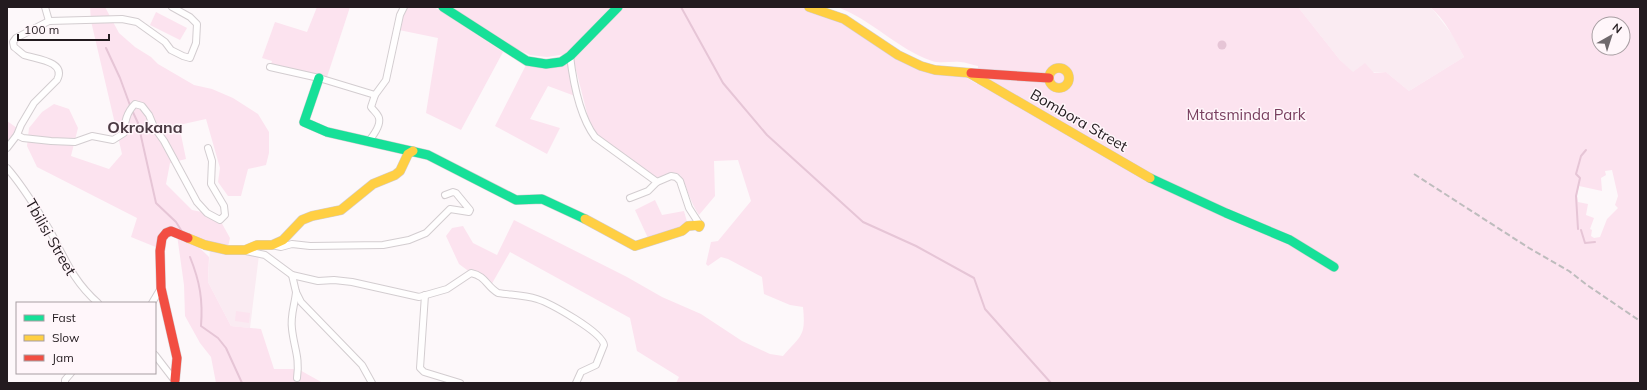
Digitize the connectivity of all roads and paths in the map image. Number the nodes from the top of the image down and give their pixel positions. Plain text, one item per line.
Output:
1 (45, 7) edge
2 (172, 7) edge
3 (404, 7) edge
4 (443, 7) edge
5 (618, 7) edge
6 (809, 7) edge
7 (49, 21) junction
8 (570, 56) junction
9 (270, 67) dead end
10 (969, 73) junction
11 (320, 78) junction
12 (1049, 78) dead end
13 (375, 95) junction
14 (18, 135) junction
15 (368, 142) junction
16 (7, 148) edge
17 (208, 148) dead end
18 (413, 150) junction
19 (7, 168) edge
20 (657, 182) junction
21 (446, 195) dead end
22 (630, 198) dead end
23 (700, 226) joint
24 (272, 245) junction
25 (245, 250) junction
26 (1334, 267) dead end
27 (292, 275) junction
28 (161, 288) junction
29 (296, 292) junction
30 (425, 295) junction
31 (97, 302) edge
32 (153, 302) edge
33 (156, 356) edge
34 (70, 374) edge
35 (297, 378) dead end
36 (175, 382) edge
37 (65, 383) edge
38 (372, 383) edge
39 (460, 383) edge
40 (576, 383) edge

1 - 7 street
2 - 7 street
3 - 13 street
4 - 8 street
5 - 8 street
6 - 10 street, Bombora Street
7 - 14 street
8 - 20 street
9 - 11 street
10 - 12 street
10 - 26 street, Bombora Street
11 - 13 street
11 - 15 street
13 - 15 street
14 - 16 street
14 - 17 street
15 - 18 street
18 - 23 street
18 - 24 street
19 - 31 street, Tbilisi Street
20 - 22 street
20 - 23 street
21 - 24 street
24 - 25 street
25 - 27 street
25 - 28 street
27 - 29 street
27 - 30 street
28 - 32 street
28 - 36 street
29 - 35 street
29 - 38 street
30 - 39 street
30 - 40 street
33 - 36 street
34 - 37 street

